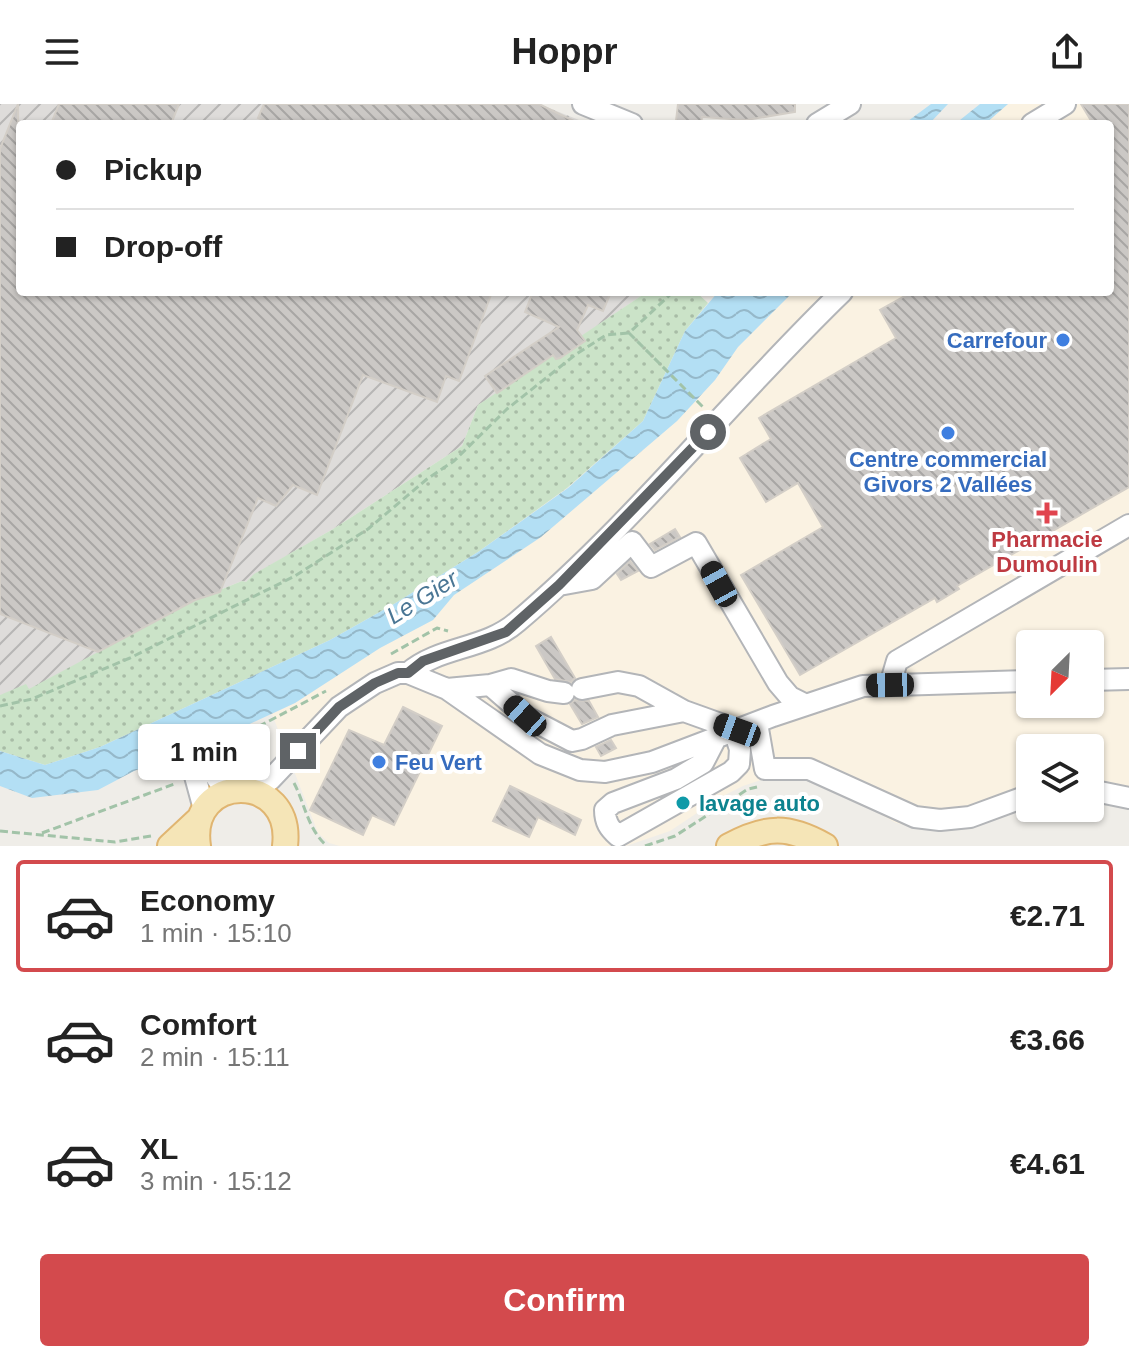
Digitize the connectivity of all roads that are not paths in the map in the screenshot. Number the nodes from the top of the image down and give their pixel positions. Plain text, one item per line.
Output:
1 (583, 104) edge
2 (850, 104) edge
3 (1065, 104) edge
4 (622, 120) edge
5 (824, 120) edge
6 (1039, 120) edge
7 (838, 296) edge
8 (1129, 525) edge
9 (559, 585) junction
10 (408, 673) junction
11 (1129, 679) edge
12 (1104, 680) edge
13 (1016, 681) edge
14 (490, 685) junction
15 (890, 685) junction
16 (447, 689) junction
17 (806, 705) junction
18 (684, 711) junction
19 (757, 723) junction
20 (729, 733) junction
21 (254, 791) junction
22 (226, 792) junction
23 (1104, 793) edge
24 (1129, 798) edge
25 (1016, 800) edge
26 (201, 814) junction
27 (289, 841) edge
28 (821, 845) edge
29 (170, 846) edge
30 (198, 846) edge
31 (729, 846) edge

1 - 4 street
2 - 5 street
3 - 6 street
7 - 9 street
8 - 15 street
9 - 10 street
9 - 17 street
10 - 16 street
10 - 21 street
11 - 12 street
13 - 15 street
14 - 16 street
14 - 18 street
14 - 18 street
15 - 17 street
16 - 20 street
17 - 19 street
18 - 20 street
19 - 20 street
19 - 25 street
20 - 20 street
21 - 22 main road
21 - 27 main road
22 - 26 main road
22 - 26 street
23 - 24 street
26 - 29 main road
26 - 30 main road
28 - 31 main road

